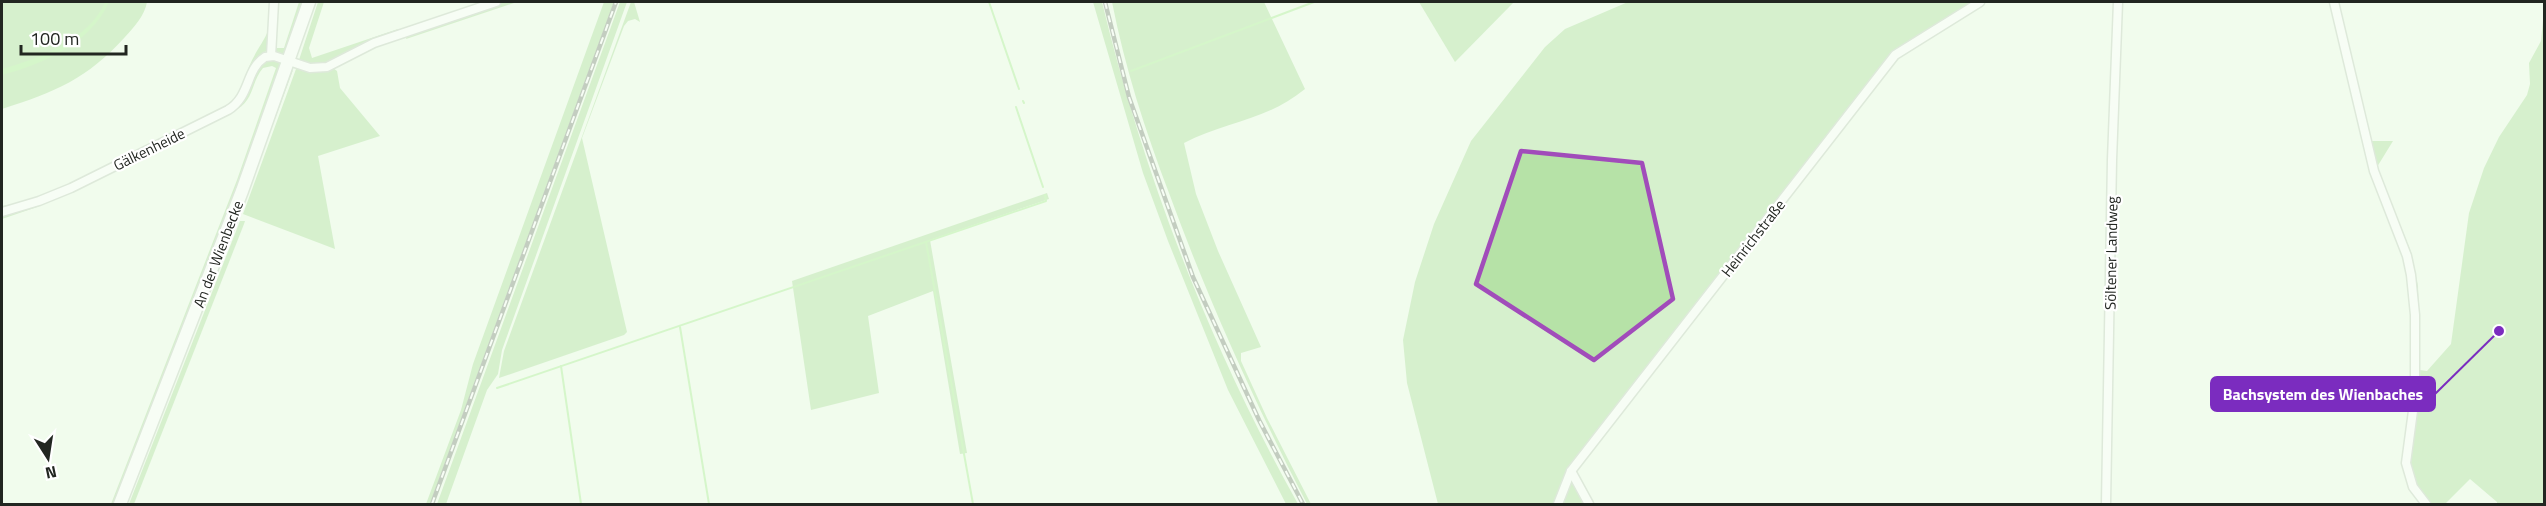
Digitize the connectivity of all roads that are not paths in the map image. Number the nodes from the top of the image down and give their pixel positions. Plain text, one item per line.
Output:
1 (274, 2) edge
2 (309, 2) edge
3 (496, 2) edge
4 (1980, 2) edge
5 (2118, 2) edge
6 (2334, 2) edge
7 (271, 56) junction
8 (289, 61) junction
9 (2, 212) edge
10 (1570, 471) junction
11 (120, 504) edge
12 (1558, 504) edge
13 (1589, 504) edge
14 (2106, 504) edge
15 (2426, 504) edge

1 - 7 street
2 - 8 street, An der Wienbecke
3 - 8 street
4 - 10 street, Heinrichstraße
5 - 14 street, Söltener Landweg
6 - 15 street
7 - 8 street
7 - 9 street, Gälkenheide
8 - 11 street, An der Wienbecke
10 - 12 street, Heinrichstraße
10 - 13 street

